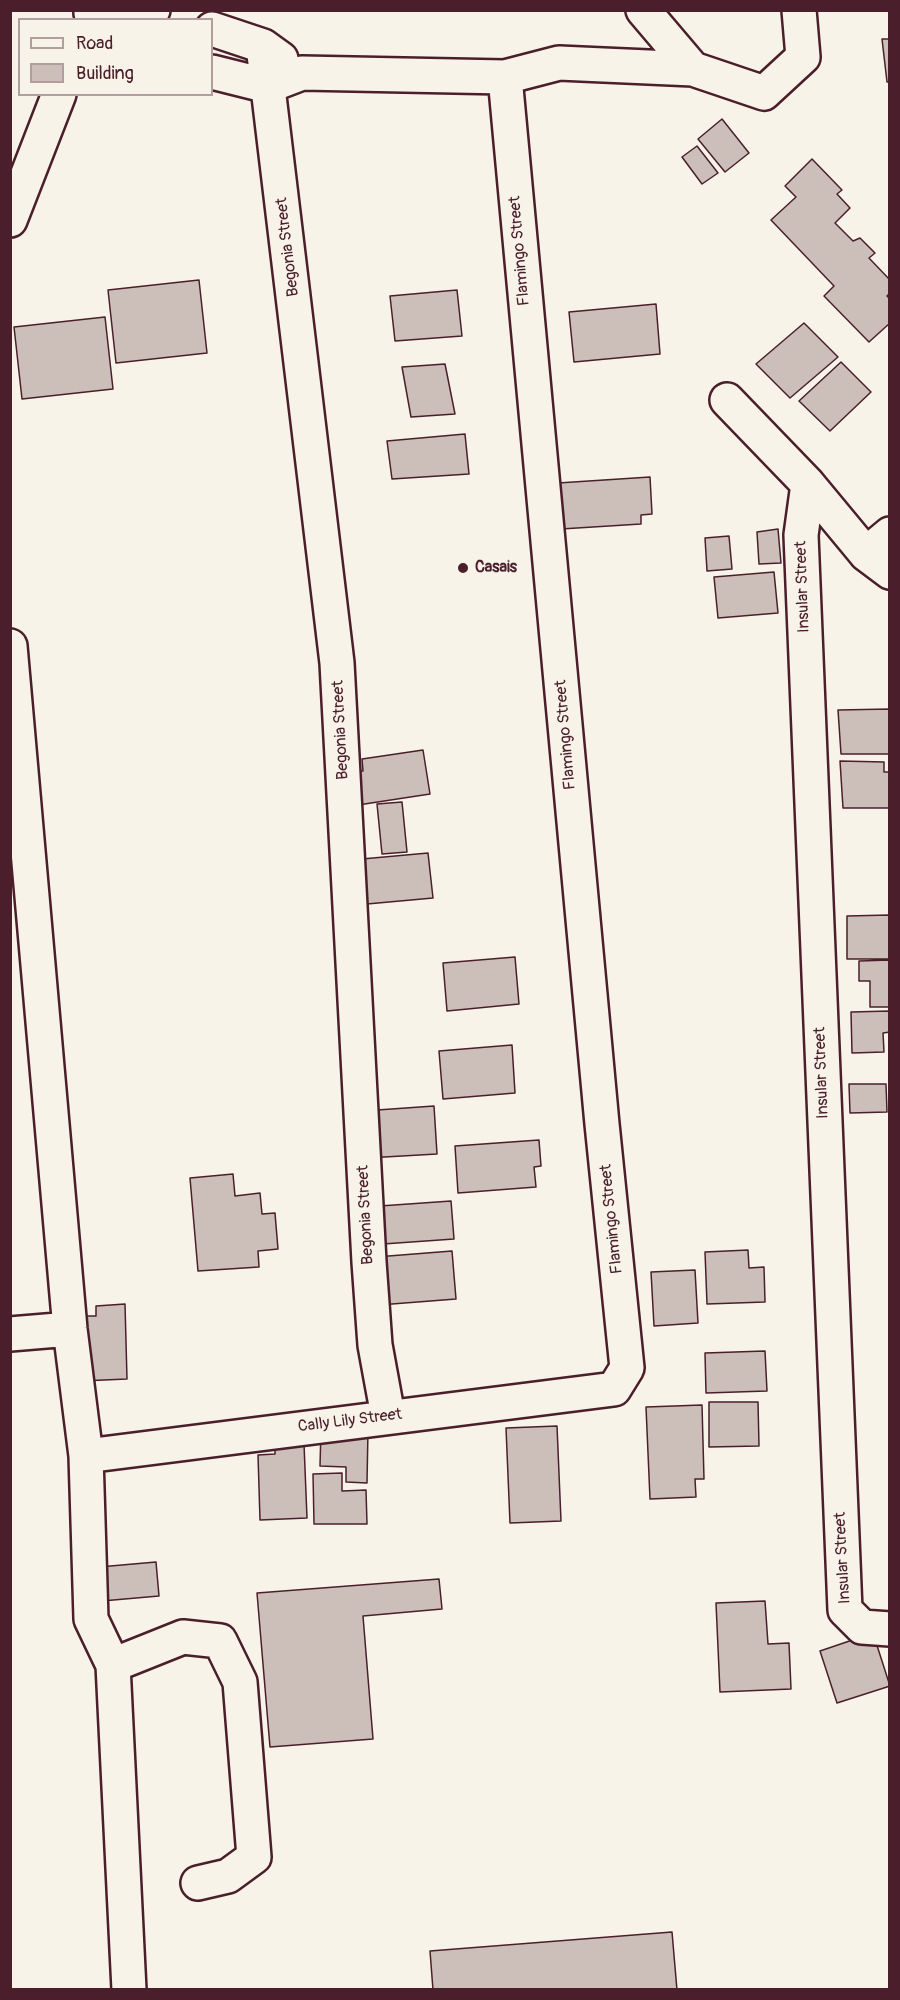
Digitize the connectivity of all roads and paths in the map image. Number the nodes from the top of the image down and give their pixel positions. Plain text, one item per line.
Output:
1 (154, 10) edge
2 (643, 10) edge
3 (799, 10) edge
4 (99, 16) edge
5 (174, 18) edge
6 (213, 29) edge
7 (263, 46) junction
8 (693, 69) junction
9 (213, 72) edge
10 (302, 73) junction
11 (505, 77) junction
12 (268, 86) junction
13 (58, 96) edge
14 (10, 220) edge
15 (727, 400) dead end
16 (808, 484) junction
17 (882, 553) edge
18 (10, 646) edge
19 (17, 807) edge
20 (70, 1329) junction
21 (10, 1334) edge
22 (614, 1389) joint
23 (388, 1416) junction
24 (86, 1456) junction
25 (890, 1629) edge
26 (113, 1665) junction
27 (198, 1883) dead end
28 (129, 1989) edge

1 - 4 street
1 - 5 street
2 - 8 street
3 - 8 street
6 - 7 street
7 - 10 street
7 - 12 street, Begonia Street
8 - 11 street
9 - 12 street
10 - 11 street
10 - 12 street
11 - 22 street, Flamingo Street
12 - 23 street, Begonia Street
13 - 14 street
15 - 16 street
16 - 17 street
16 - 25 street, Insular Street
18 - 19 street
19 - 20 street
20 - 21 street
20 - 24 street
22 - 23 street, Cally Lily Street
23 - 24 street, Cally Lily Street
24 - 26 street
26 - 27 street
26 - 28 street

